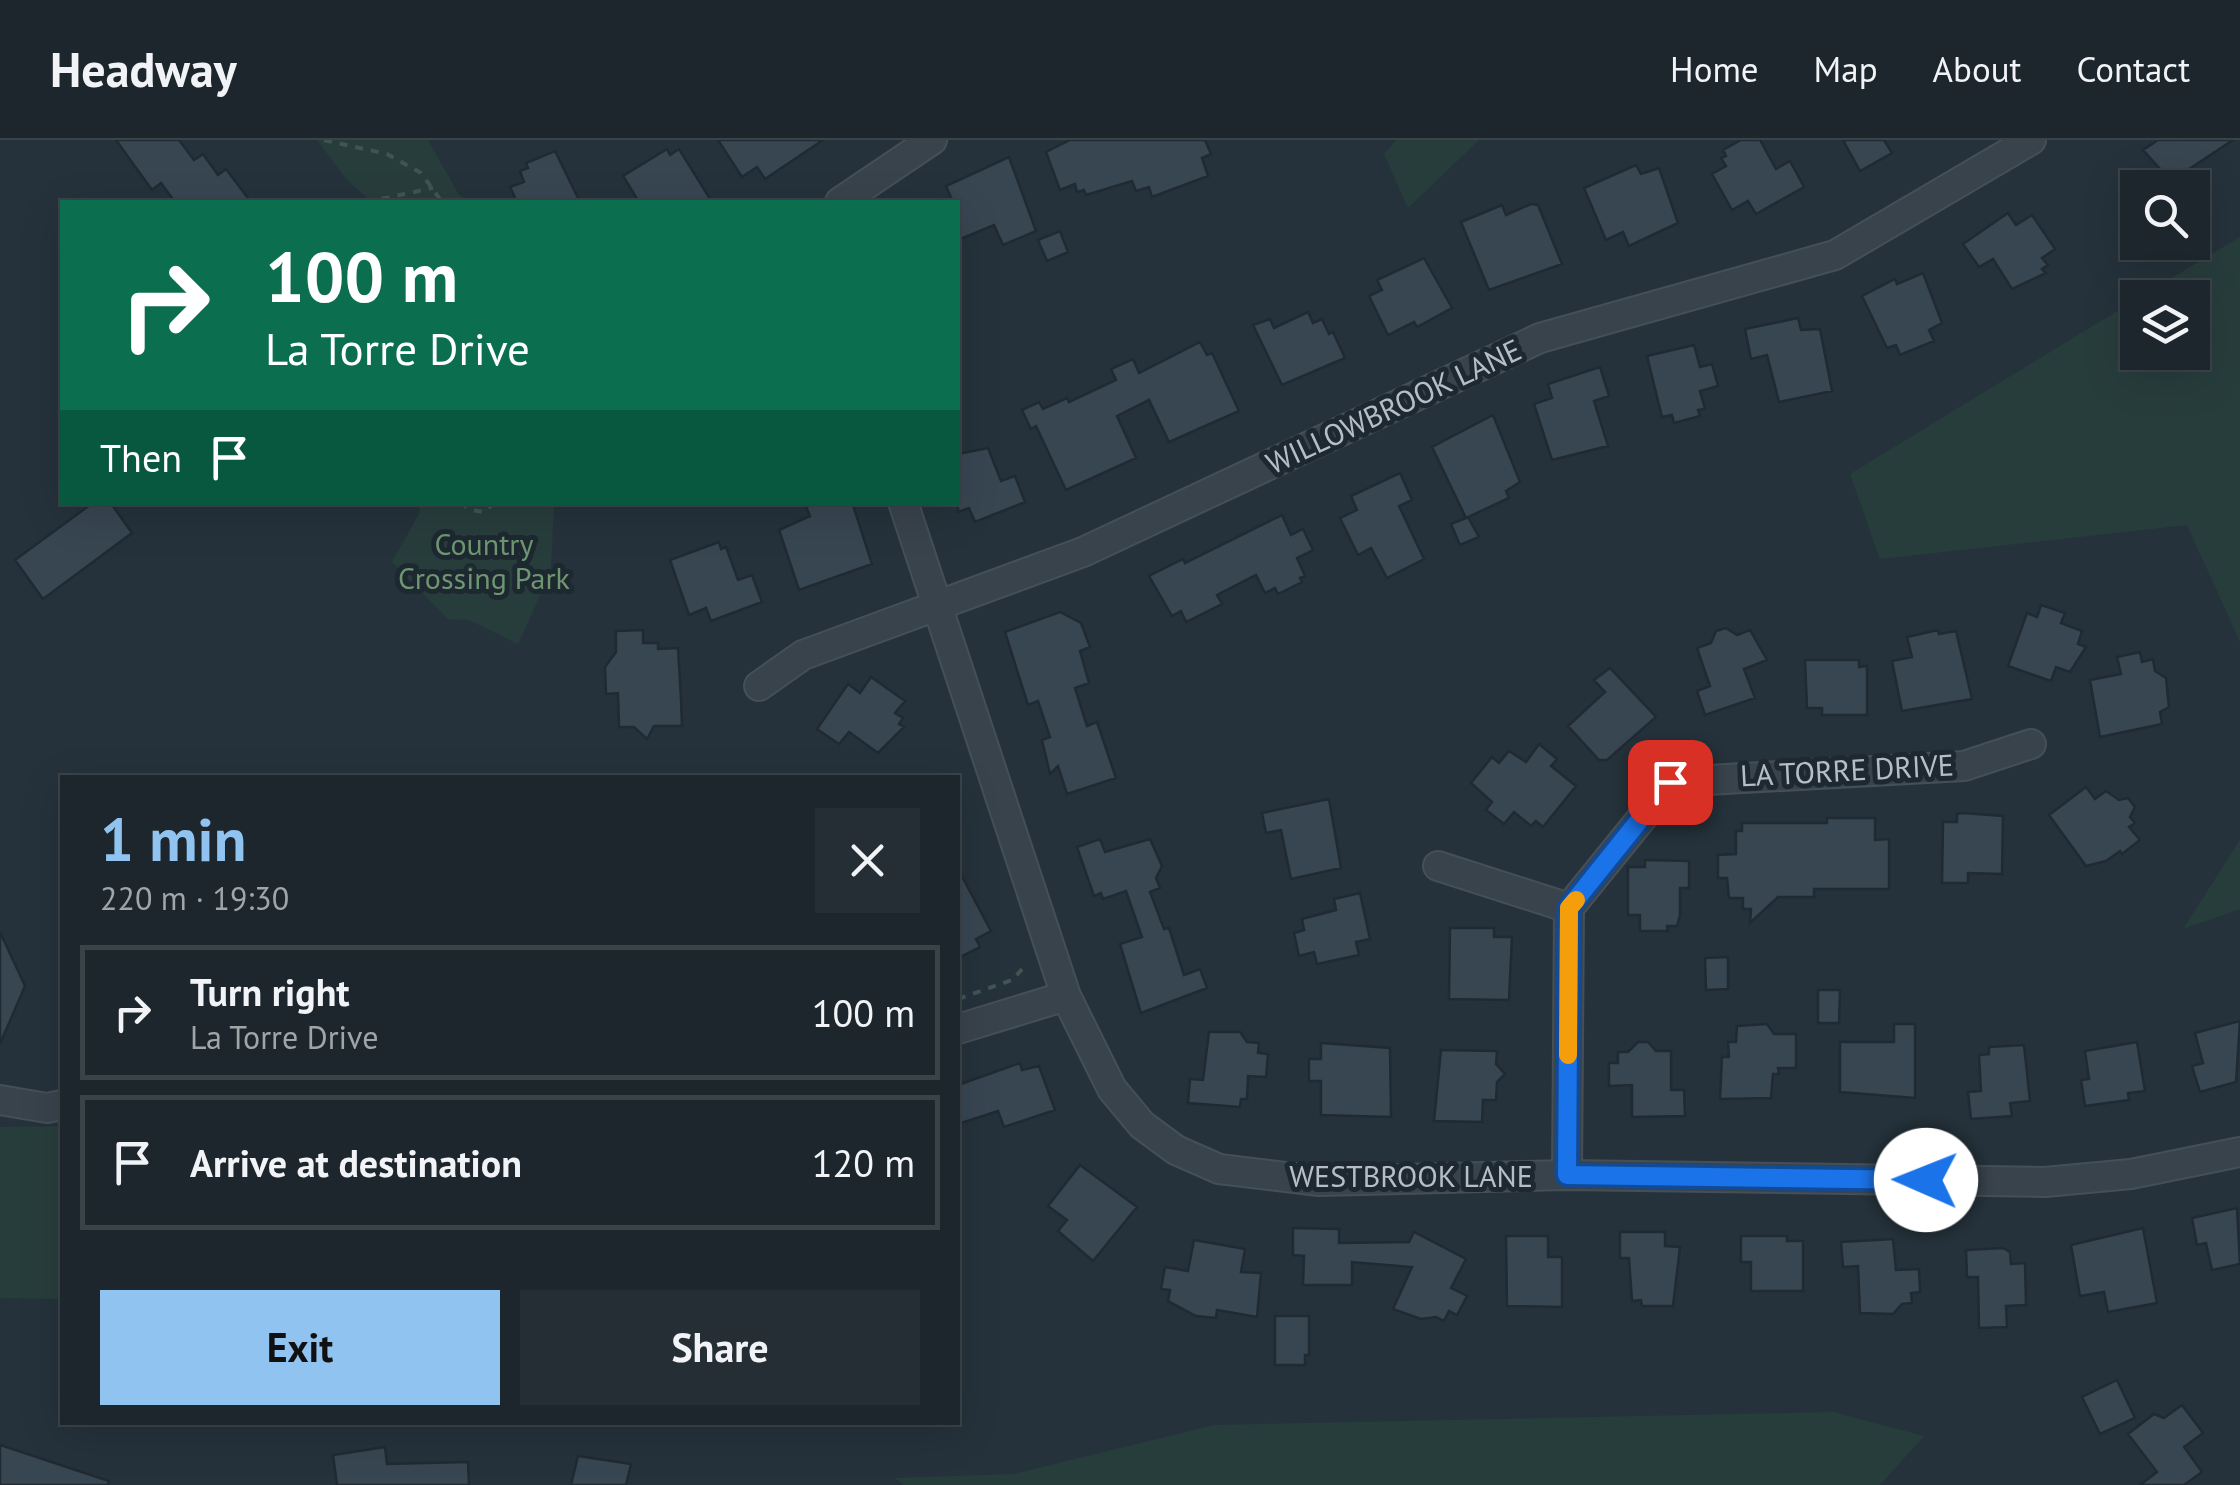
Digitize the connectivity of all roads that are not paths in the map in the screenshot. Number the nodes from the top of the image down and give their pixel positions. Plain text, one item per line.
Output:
1 (932, 140) edge
2 (2031, 140) edge
3 (843, 200) edge
4 (904, 505) edge
5 (937, 602) junction
6 (759, 686) dead end
7 (2031, 744) dead end
8 (1438, 866) dead end
9 (1569, 908) junction
10 (1066, 996) junction
11 (960, 1028) edge
12 (0, 1100) edge
13 (60, 1105) edge
14 (2240, 1152) edge
15 (1567, 1175) junction

1 - 3 street
2 - 5 street, WILLOWBROOK LANE
4 - 5 street, WESTBROOK LANE
5 - 6 street, WILLOWBROOK LANE
5 - 10 street, WESTBROOK LANE
7 - 9 street, LA TORRE DRIVE
8 - 9 street
9 - 15 street
10 - 11 street
10 - 15 street, WESTBROOK LANE
12 - 13 street
14 - 15 street, WESTBROOK LANE

